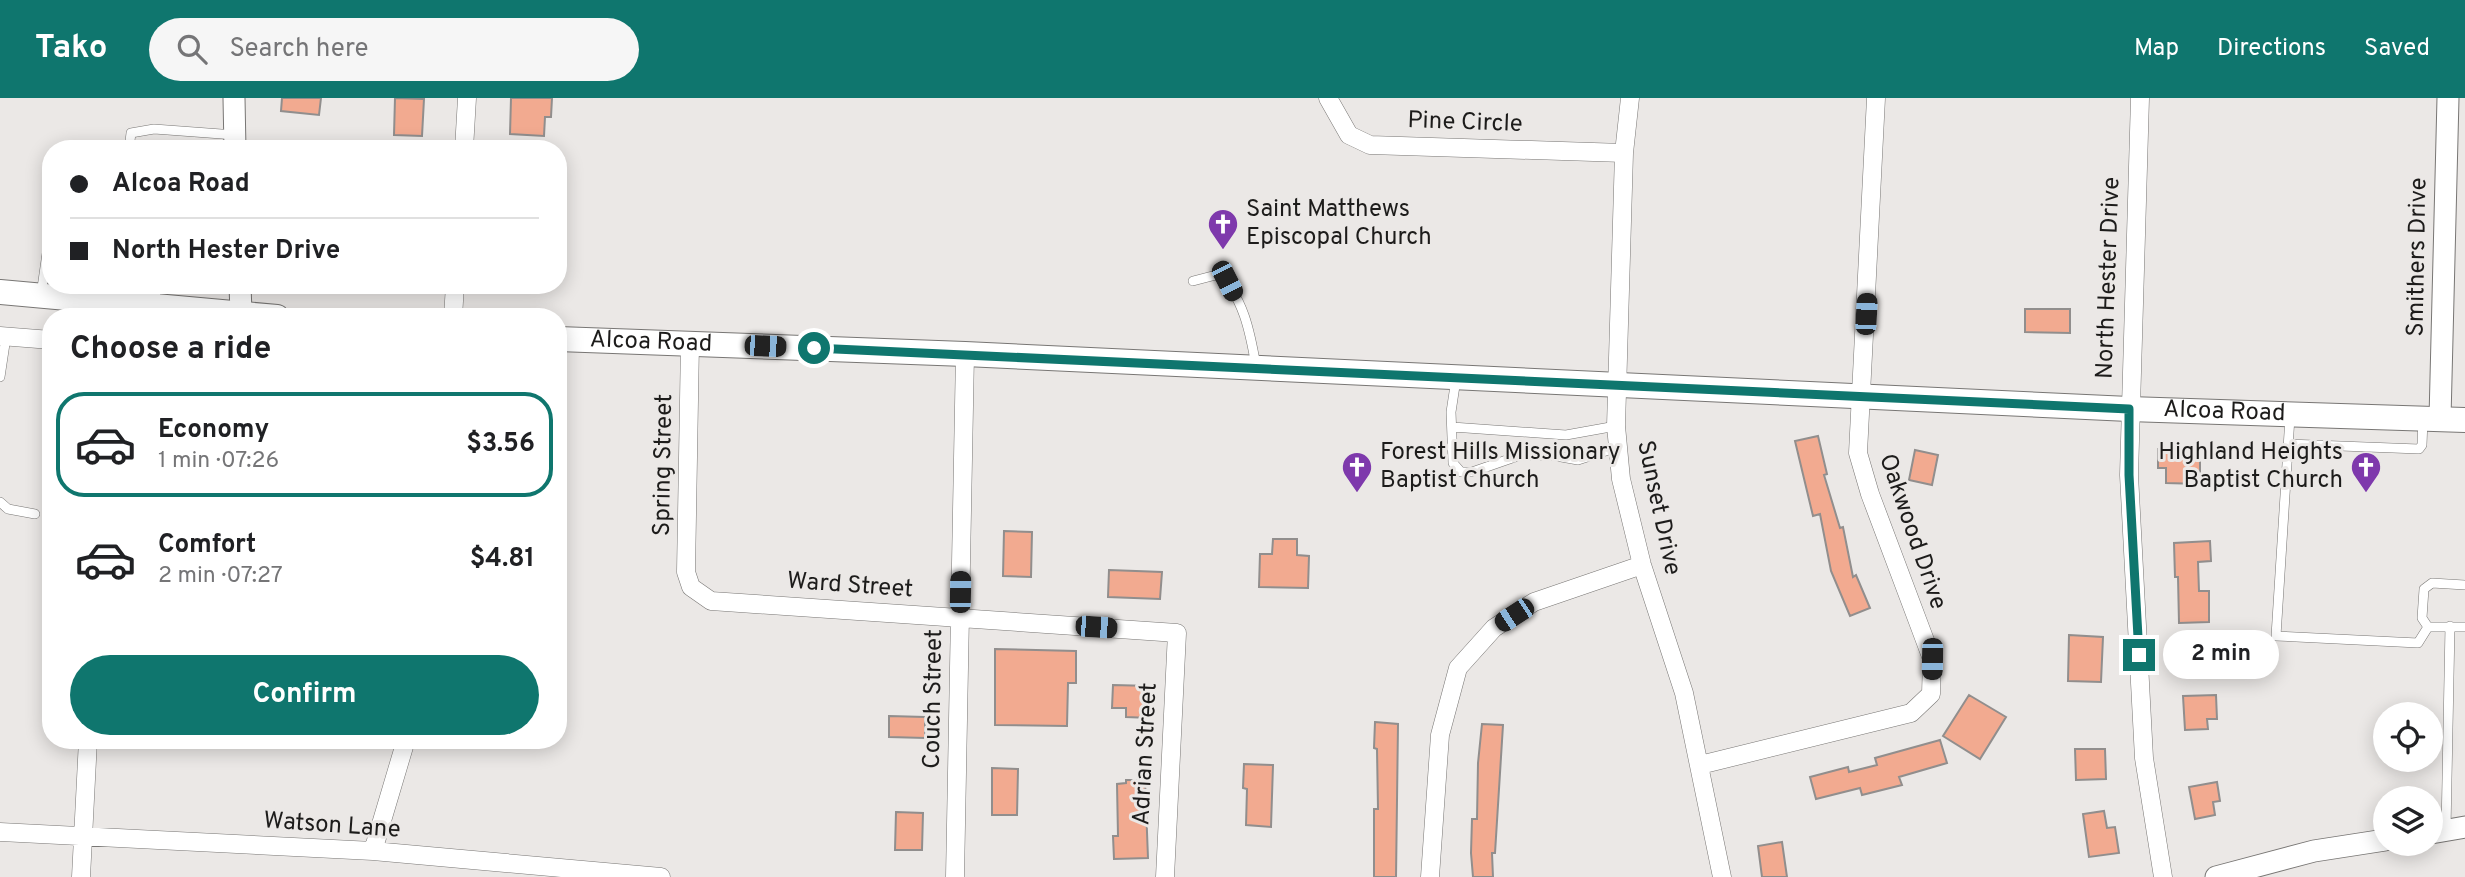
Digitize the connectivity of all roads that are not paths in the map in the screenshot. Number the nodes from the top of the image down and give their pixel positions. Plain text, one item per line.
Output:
1 (233, 98) edge
2 (467, 98) edge
3 (1328, 98) edge
4 (1630, 98) edge
5 (1876, 98) edge
6 (2140, 98) edge
7 (2448, 98) edge
8 (130, 140) edge
9 (222, 140) edge
10 (235, 140) edge
11 (465, 140) edge
12 (1624, 153) junction
13 (1193, 281) dead end
14 (42, 290) edge
15 (0, 292) edge
16 (41, 297) junction
17 (159, 304) edge
18 (195, 308) edge
19 (3, 336) edge
20 (42, 339) edge
21 (567, 339) edge
22 (690, 343) junction
23 (965, 354) junction
24 (1256, 368) junction
25 (0, 377) edge
26 (1456, 377) junction
27 (1619, 385) junction
28 (1862, 395) junction
29 (2129, 409) junction
30 (2290, 414) junction
31 (2432, 418) junction
32 (2465, 419) edge
33 (1616, 426) junction
34 (1452, 427) junction
35 (2288, 444) junction
36 (1618, 447) junction
37 (0, 502) edge
38 (34, 514) dead end
39 (1642, 565) junction
40 (2465, 584) edge
41 (691, 587) joint
42 (960, 618) junction
43 (2449, 626) junction
44 (2428, 627) junction
45 (2465, 627) edge
46 (1177, 633) joint
47 (87, 749) edge
48 (403, 749) edge
49 (1700, 765) junction
50 (2447, 830) edge
51 (0, 832) edge
52 (82, 836) junction
53 (2373, 842) edge
54 (373, 851) junction
55 (485, 870) edge
56 (81, 877) edge
57 (661, 877) edge
58 (955, 877) edge
59 (1165, 877) edge
60 (1430, 877) edge
61 (1722, 877) edge
62 (2162, 877) edge
63 (2216, 877) edge

1 - 10 street
2 - 11 street
3 - 12 street, Pine Circle
4 - 12 street, Sunset Drive
5 - 28 street, Oakwood Drive
6 - 29 street, North Hester Drive
7 - 31 street, Smithers Drive
8 - 9 lane
12 - 27 street, Sunset Drive
13 - 24 lane
14 - 16 lane
15 - 16 main road
16 - 17 main road
17 - 18 main road
19 - 20 street
19 - 25 lane
21 - 22 main road, Alcoa Road
22 - 23 main road, Alcoa Road
22 - 41 street, Spring Street
23 - 24 main road, Alcoa Road
23 - 42 street, Couch Street
24 - 26 main road, Alcoa Road
26 - 27 main road, Alcoa Road
26 - 34 lane
27 - 28 main road, Alcoa Road
27 - 33 street, Sunset Drive
28 - 29 main road, Alcoa Road
28 - 49 street, Oakwood Drive
29 - 30 main road, Alcoa Road
29 - 62 street, North Hester Drive
30 - 31 main road, Alcoa Road
30 - 35 lane
31 - 32 main road, Alcoa Road
31 - 35 lane
33 - 34 lane
33 - 36 street, Sunset Drive
34 - 36 lane
35 - 44 lane
36 - 39 street, Sunset Drive
37 - 38 lane
39 - 49 street, Sunset Drive
39 - 60 street
40 - 44 lane
41 - 42 street, Ward Street
42 - 46 street, Ward Street
42 - 58 street, Couch Street
43 - 44 lane
43 - 45 lane
43 - 50 lane
46 - 59 street, Adrian Street
47 - 52 street
48 - 54 street
49 - 61 street, Sunset Drive
51 - 52 street, Watson Lane
52 - 54 street, Watson Lane
52 - 56 street
53 - 63 street
54 - 55 street, Watson Lane
55 - 57 street, Watson Lane

